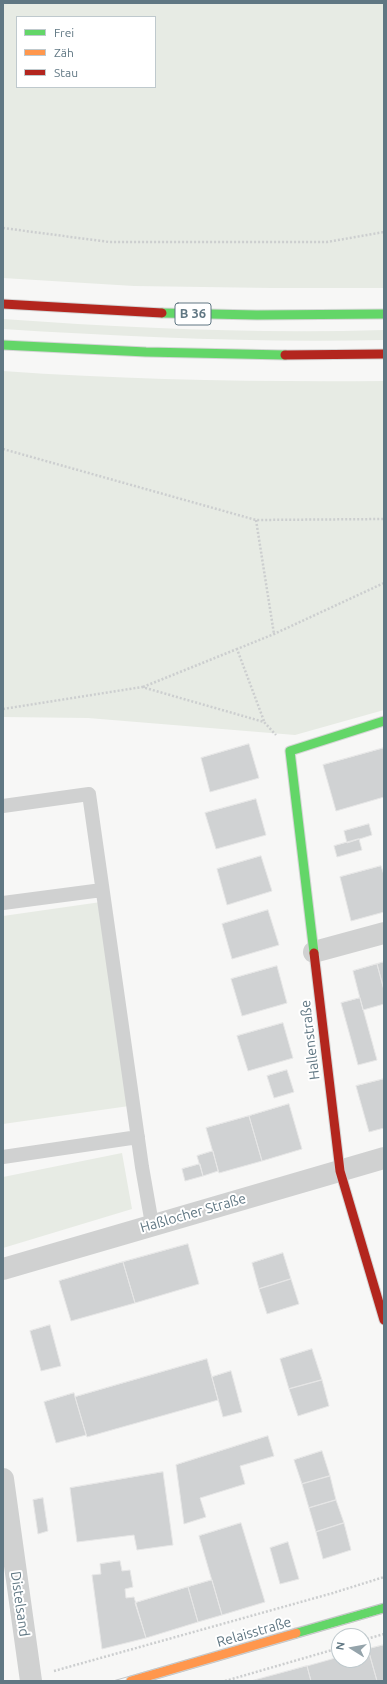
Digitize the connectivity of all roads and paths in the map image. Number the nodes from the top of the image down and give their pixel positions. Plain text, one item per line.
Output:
1 (3, 228) edge
2 (384, 232) edge
3 (3, 304) edge
4 (384, 314) edge
5 (3, 345) edge
6 (384, 354) edge
7 (3, 449) edge
8 (384, 519) edge
9 (256, 520) junction
10 (384, 583) edge
11 (274, 634) junction
12 (237, 649) junction
13 (142, 687) junction
14 (3, 709) edge
15 (384, 721) edge
16 (264, 722) junction
17 (290, 751) junction
18 (3, 806) edge
19 (102, 890) junction
20 (3, 904) edge
21 (384, 933) edge
22 (314, 952) junction
23 (138, 1137) junction
24 (3, 1157) edge
25 (384, 1158) edge
26 (340, 1171) junction
27 (152, 1224) junction
28 (3, 1269) edge
29 (384, 1320) edge
30 (3, 1479) edge
31 (384, 1578) edge
32 (384, 1608) edge
33 (384, 1634) edge
34 (371, 1638) edge
35 (331, 1650) edge
36 (31, 1679) edge
37 (131, 1681) edge
38 (225, 1681) edge

1 - 2 path
3 - 4 main road, B 36
5 - 6 main road
7 - 9 path
8 - 9 path
9 - 11 path
10 - 11 path
11 - 12 path
12 - 13 path
12 - 16 path
13 - 14 path
13 - 16 path
15 - 17 main road
16 - 17 path
17 - 22 main road, Hallenstraße
18 - 19 lane
19 - 20 lane
19 - 23 lane
21 - 22 street
22 - 26 main road, Hallenstraße
23 - 24 lane
23 - 27 lane
25 - 26 street, Haßlocher Straße
26 - 27 street, Haßlocher Straße
26 - 29 main road, Hallenstraße
27 - 28 street, Haßlocher Straße
30 - 36 street, Distelsand
31 - 36 path
32 - 37 main road, Relaisstraße
33 - 34 path
35 - 38 path

